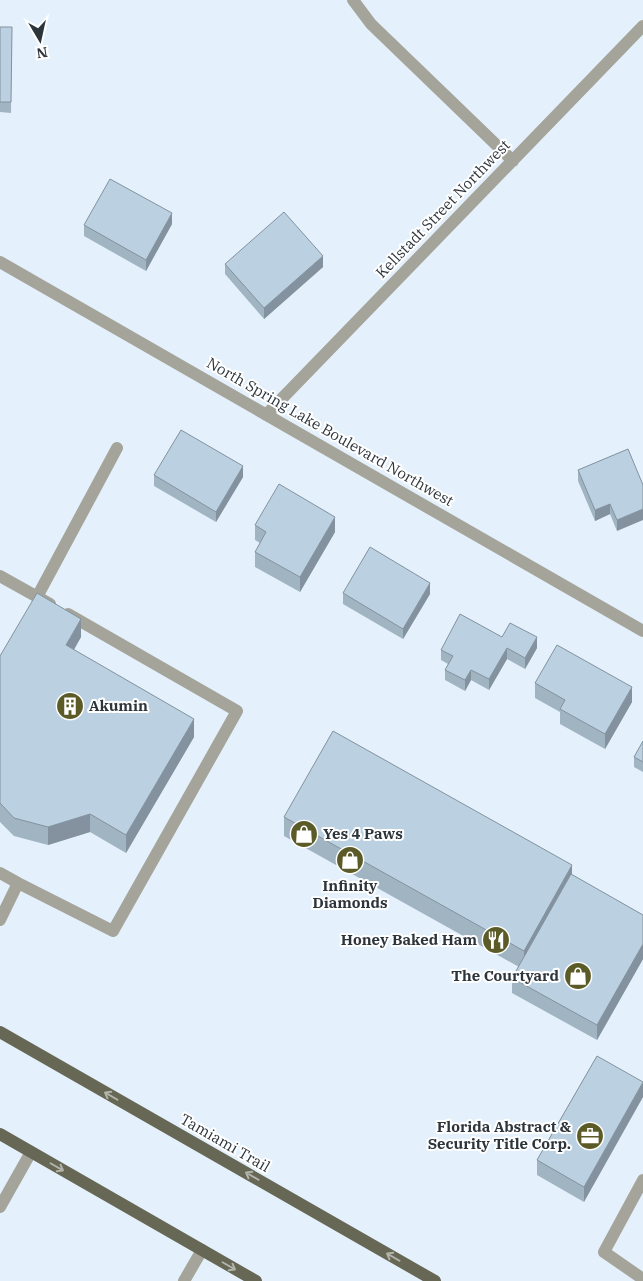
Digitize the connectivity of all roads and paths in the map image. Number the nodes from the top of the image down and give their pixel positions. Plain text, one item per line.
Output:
1 (353, 0) edge
2 (643, 26) edge
3 (513, 161) junction
4 (0, 262) edge
5 (266, 415) junction
6 (117, 448) dead end
7 (0, 576) edge
8 (37, 597) junction
9 (641, 627) edge
10 (0, 873) edge
11 (18, 884) junction
12 (0, 920) edge
13 (0, 1032) edge
14 (0, 1134) edge
15 (31, 1152) junction
16 (643, 1180) edge
17 (0, 1207) edge
18 (202, 1250) junction
19 (643, 1279) edge
20 (184, 1281) edge
21 (256, 1281) edge
22 (435, 1281) edge

1 - 3 street
2 - 3 street, Kellstadt Street Northwest
3 - 5 street, Kellstadt Street Northwest
4 - 5 street, North Spring Lake Boulevard Northwest
5 - 9 street, North Spring Lake Boulevard Northwest
6 - 8 street
7 - 8 street
8 - 11 street
10 - 11 street
11 - 12 street
22 -> 13 main road, Tamiami Trail
14 - 15 main road
15 - 17 street
15 -> 18 main road
16 - 19 street
18 - 20 street
18 -> 21 main road

